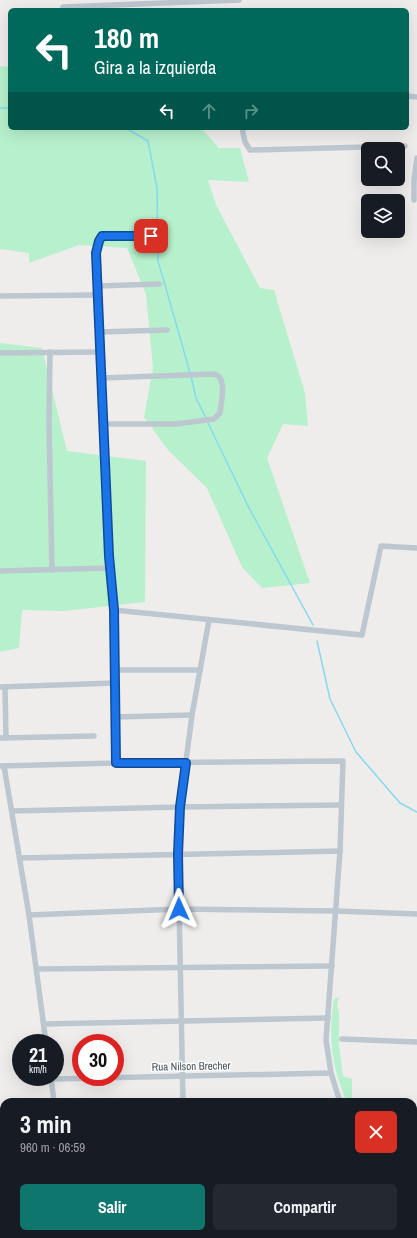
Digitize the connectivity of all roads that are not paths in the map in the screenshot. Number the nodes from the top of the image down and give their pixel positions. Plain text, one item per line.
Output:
1 (239, 0) edge
2 (63, 7) dead end
3 (242, 130) edge
4 (361, 147) edge
5 (417, 158) edge
6 (414, 200) dead end
7 (151, 236) dead end
8 (159, 284) dead end
9 (97, 286) junction
10 (0, 296) edge
11 (97, 296) junction
12 (167, 330) dead end
13 (99, 332) junction
14 (50, 352) junction
15 (100, 352) junction
16 (0, 353) edge
17 (101, 378) junction
18 (103, 424) junction
19 (417, 548) edge
20 (110, 568) junction
21 (52, 570) junction
22 (0, 571) edge
23 (114, 610) junction
24 (209, 620) junction
25 (115, 670) junction
26 (200, 670) junction
27 (115, 683) junction
28 (2, 687) edge
29 (192, 715) junction
30 (115, 717) junction
31 (94, 736) dead end
32 (3, 738) edge
33 (116, 763) junction
34 (186, 763) junction
35 (2, 766) edge
36 (342, 806) junction
37 (180, 807) junction
38 (12, 811) junction
39 (340, 851) junction
40 (178, 854) junction
41 (20, 858) junction
42 (179, 909) junction
43 (336, 911) junction
44 (417, 914) edge
45 (29, 915) junction
46 (332, 966) junction
47 (181, 968) junction
48 (37, 969) junction
49 (328, 1018) junction
50 (181, 1022) junction
51 (44, 1024) junction
52 (45, 1034) edge
53 (342, 1039) dead end
54 (417, 1042) edge
55 (331, 1073) junction
56 (182, 1076) junction
57 (64, 1078) edge
58 (52, 1086) edge
59 (54, 1098) edge
60 (183, 1098) edge
61 (339, 1098) edge

1 - 2 street
3 - 4 street
5 - 6 street
7 - 9 street
8 - 9 street
9 - 11 street
10 - 11 street
11 - 13 street
12 - 13 street
13 - 15 street
14 - 15 street
14 - 16 street
14 - 21 street
15 - 17 street
17 - 18 street
17 - 18 street
18 - 20 street
19 - 24 street
20 - 21 street
20 - 23 street
21 - 22 street
23 - 24 street
23 - 25 street
24 - 26 street
25 - 26 street
25 - 27 street
26 - 29 street
27 - 28 street
27 - 30 street
28 - 32 street
29 - 30 street
29 - 34 street
30 - 33 street
31 - 32 street
33 - 34 street
33 - 35 street
34 - 36 street
34 - 37 street
35 - 38 street
36 - 37 street
36 - 39 street
37 - 38 street
37 - 40 street
38 - 41 street
39 - 40 street
39 - 43 street
40 - 41 street
40 - 42 street
41 - 45 street
42 - 43 street
42 - 45 street
42 - 47 street
43 - 44 street
43 - 46 street
45 - 48 street
46 - 47 street
46 - 49 street
47 - 48 street
47 - 50 street
48 - 51 street
49 - 50 street
49 - 55 street
50 - 51 street
50 - 56 street
51 - 52 street
53 - 54 street
55 - 56 street, Rua Nilson Brecher
55 - 61 street
56 - 57 street, Rua Nilson Brecher
56 - 60 street
58 - 59 street

